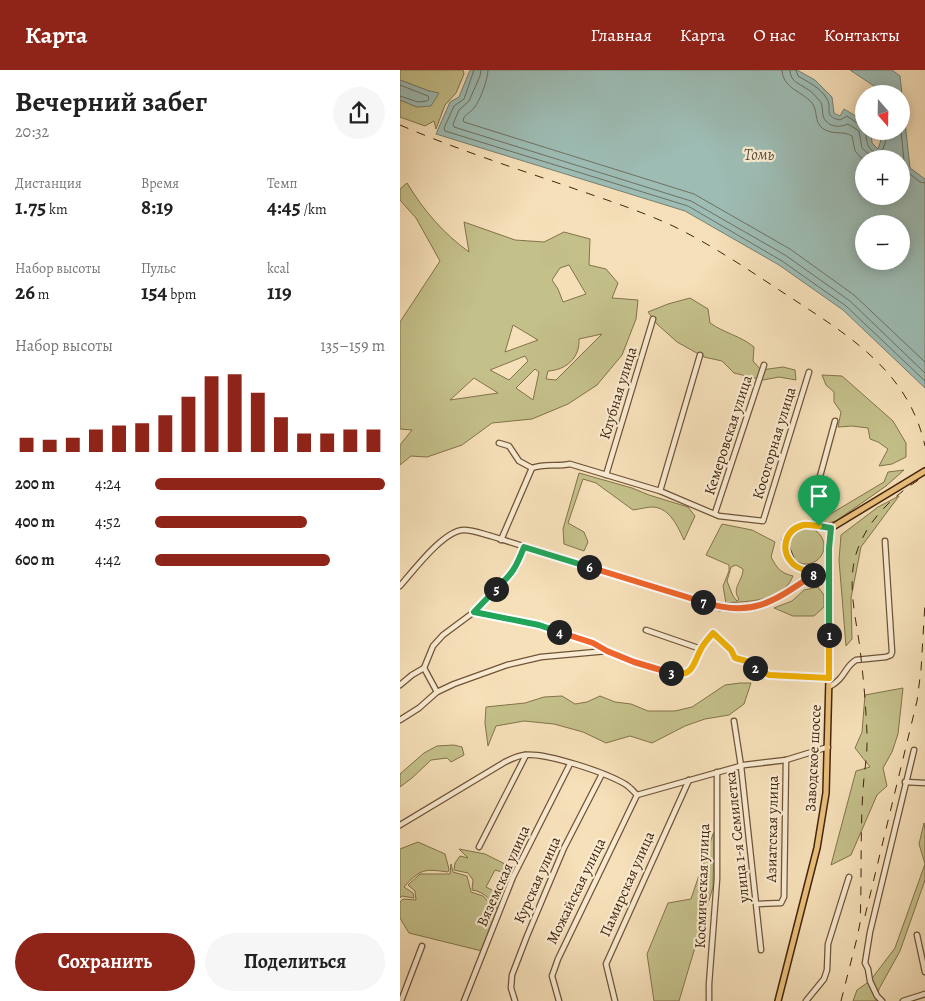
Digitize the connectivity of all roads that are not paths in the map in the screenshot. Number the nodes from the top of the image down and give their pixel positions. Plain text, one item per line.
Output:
1 (653, 318) dead end
2 (700, 355) dead end
3 (764, 365) dead end
4 (808, 372) dead end
5 (835, 421) dead end
6 (499, 443) dead end
7 (532, 468) junction
8 (925, 471) edge
9 (606, 475) junction
10 (660, 491) junction
11 (716, 513) junction
12 (819, 526) junction
13 (831, 528) junction
14 (501, 540) junction
15 (884, 541) dead end
16 (524, 547) junction
17 (829, 572) junction
18 (815, 574) junction
19 (400, 586) edge
20 (474, 612) junction
21 (646, 630) dead end
22 (701, 648) junction
23 (607, 651) junction
24 (424, 668) junction
25 (829, 678) junction
26 (400, 685) edge
27 (829, 687) junction
28 (437, 692) junction
29 (400, 720) edge
30 (734, 721) dead end
31 (828, 747) junction
32 (914, 750) dead end
33 (526, 755) junction
34 (786, 760) junction
35 (570, 764) junction
36 (742, 766) junction
37 (717, 772) junction
38 (602, 774) junction
39 (689, 780) junction
40 (905, 782) junction
41 (925, 783) edge
42 (637, 795) junction
43 (400, 825) edge
44 (479, 847) dead end
45 (849, 877) dead end
46 (757, 904) junction
47 (917, 935) dead end
48 (422, 946) dead end
49 (761, 950) dead end
50 (925, 972) edge
51 (925, 994) edge
52 (402, 1001) edge
53 (464, 1001) edge
54 (515, 1001) edge
55 (559, 1001) edge
56 (615, 1001) edge
57 (709, 1001) edge
58 (778, 1001) edge
59 (806, 1001) edge
60 (882, 1001) edge
61 (903, 1001) edge

1 - 9 street, Клубная улица
2 - 10 street
3 - 11 street, Кемеровская улица
4 - 11 street, Косогорная улица
5 - 12 street
6 - 7 street
7 - 9 street
7 - 14 street
8 - 13 main road
9 - 10 street
10 - 11 street
12 - 13 main road
12 - 18 main road
13 - 17 main road, Заводское шоссе
14 - 16 street
14 - 19 street
15 - 27 street
16 - 18 street
16 - 20 street
17 - 18 main road
17 - 25 main road, Заводское шоссе
20 - 23 street
20 - 24 street
21 - 22 street
22 - 23 street
22 - 25 street
23 - 28 street
24 - 26 street
24 - 28 street
25 - 27 main road, Заводское шоссе
27 - 31 main road, Заводское шоссе
28 - 29 street
30 - 36 street, улица 1-я Семилетка
31 - 34 street
31 - 58 main road, Заводское шоссе
32 - 40 street
33 - 35 street
33 - 43 street
33 - 44 street
34 - 36 street
34 - 46 street, Азиатская улица
35 - 38 street
35 - 53 street, Вяземская улица
36 - 37 street
36 - 46 street, улица 1-я Семилетка
37 - 39 street
37 - 57 street, Космическая улица
38 - 42 street
38 - 54 street, Курская улица
39 - 42 street
39 - 56 street, Памирская улица
40 - 41 street
40 - 60 street
42 - 55 street, Можайская улица
45 - 59 street
46 - 49 street, улица 1-я Семилетка
47 - 50 street
48 - 52 street
51 - 61 street

